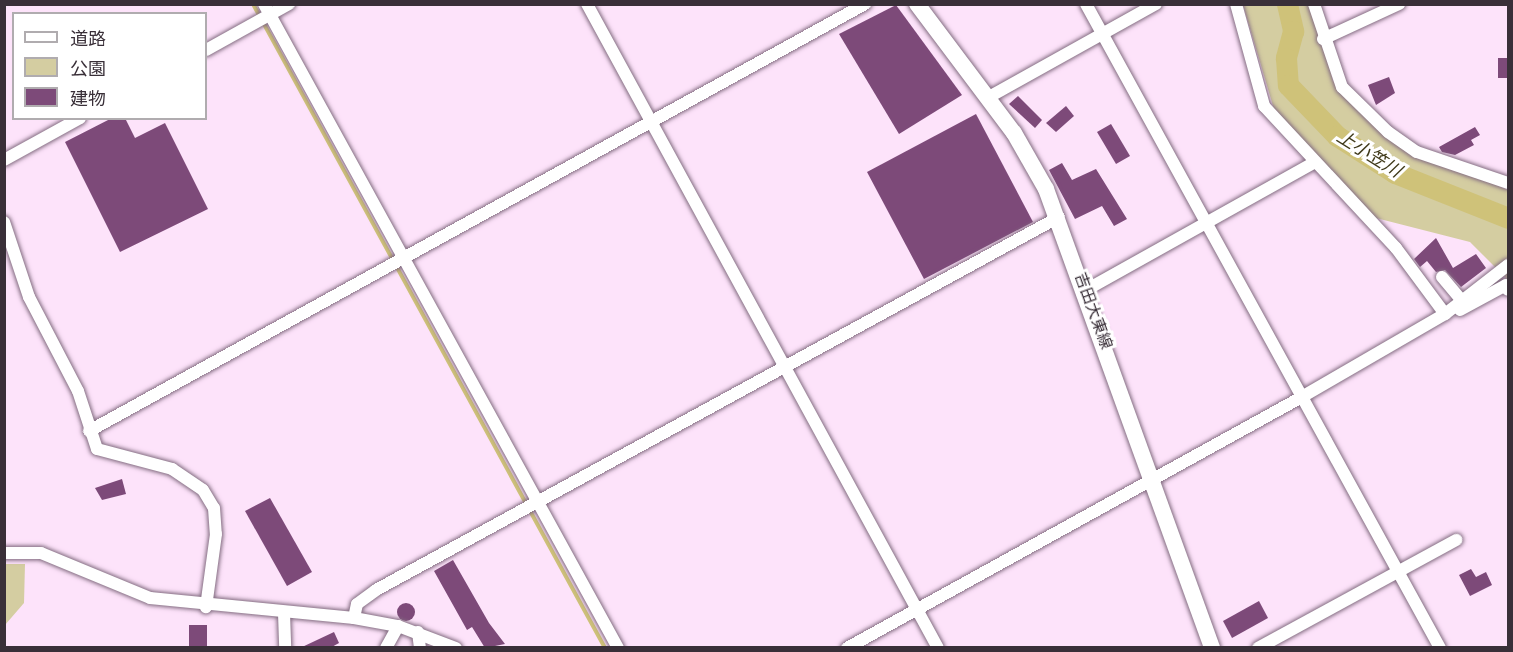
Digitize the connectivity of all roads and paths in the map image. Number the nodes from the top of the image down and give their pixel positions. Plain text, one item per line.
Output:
1 (289, 4) edge
2 (587, 4) edge
3 (865, 4) edge
4 (917, 4) edge
5 (1086, 4) edge
6 (1156, 4) edge
7 (1236, 4) edge
8 (1314, 4) edge
9 (1399, 4) edge
10 (267, 12) edge
11 (1102, 33) junction
12 (1323, 39) junction
13 (207, 49) edge
14 (989, 97) junction
15 (76, 120) edge
16 (652, 123) junction
17 (4, 160) edge
18 (1315, 162) junction
19 (1509, 183) edge
20 (1059, 217) junction
21 (4, 222) edge
22 (1205, 224) junction
23 (402, 258) junction
24 (1508, 265) edge
25 (1442, 277) dead end
26 (1086, 290) junction
27 (1509, 290) edge
28 (1462, 301) junction
29 (1443, 315) junction
30 (784, 365) junction
31 (1300, 398) junction
32 (89, 431) junction
33 (1152, 478) junction
34 (531, 504) junction
35 (1456, 540) dead end
36 (4, 553) edge
37 (1397, 571) junction
38 (206, 607) junction
39 (917, 609) junction
40 (284, 614) junction
41 (354, 618) junction
42 (398, 626) junction
43 (418, 632) junction
44 (285, 648) edge
45 (386, 648) edge
46 (420, 648) edge
47 (456, 648) edge
48 (618, 648) edge
49 (847, 648) edge
50 (938, 648) edge
51 (1212, 648) edge
52 (1258, 648) edge
53 (1440, 648) edge

1 - 10 street
2 - 16 street
3 - 16 street
4 - 14 main road, 吉田大東線
5 - 11 street
6 - 11 street
7 - 18 street
8 - 12 street
9 - 12 street
10 - 13 street
10 - 23 street
11 - 14 street
11 - 22 street
12 - 19 street
14 - 20 main road, 吉田大東線
15 - 17 street
16 - 23 street
16 - 30 street
18 - 22 street
18 - 29 street
20 - 26 main road, 吉田大東線
20 - 30 street
21 - 32 street
22 - 26 street
22 - 31 street
23 - 32 street
23 - 34 street
24 - 28 street
25 - 28 street
26 - 33 main road, 吉田大東線
27 - 29 street
28 - 29 street
29 - 31 street
30 - 34 street
30 - 39 street
31 - 33 street
31 - 37 street
32 - 38 street
33 - 39 street
33 - 51 main road, 吉田大東線
34 - 41 street
34 - 48 street
35 - 37 street
36 - 38 street
37 - 52 street
37 - 53 street
38 - 40 street
39 - 49 street
39 - 50 street
40 - 41 street
40 - 44 street
41 - 42 street
42 - 43 street
42 - 45 street
43 - 46 street
43 - 47 street

